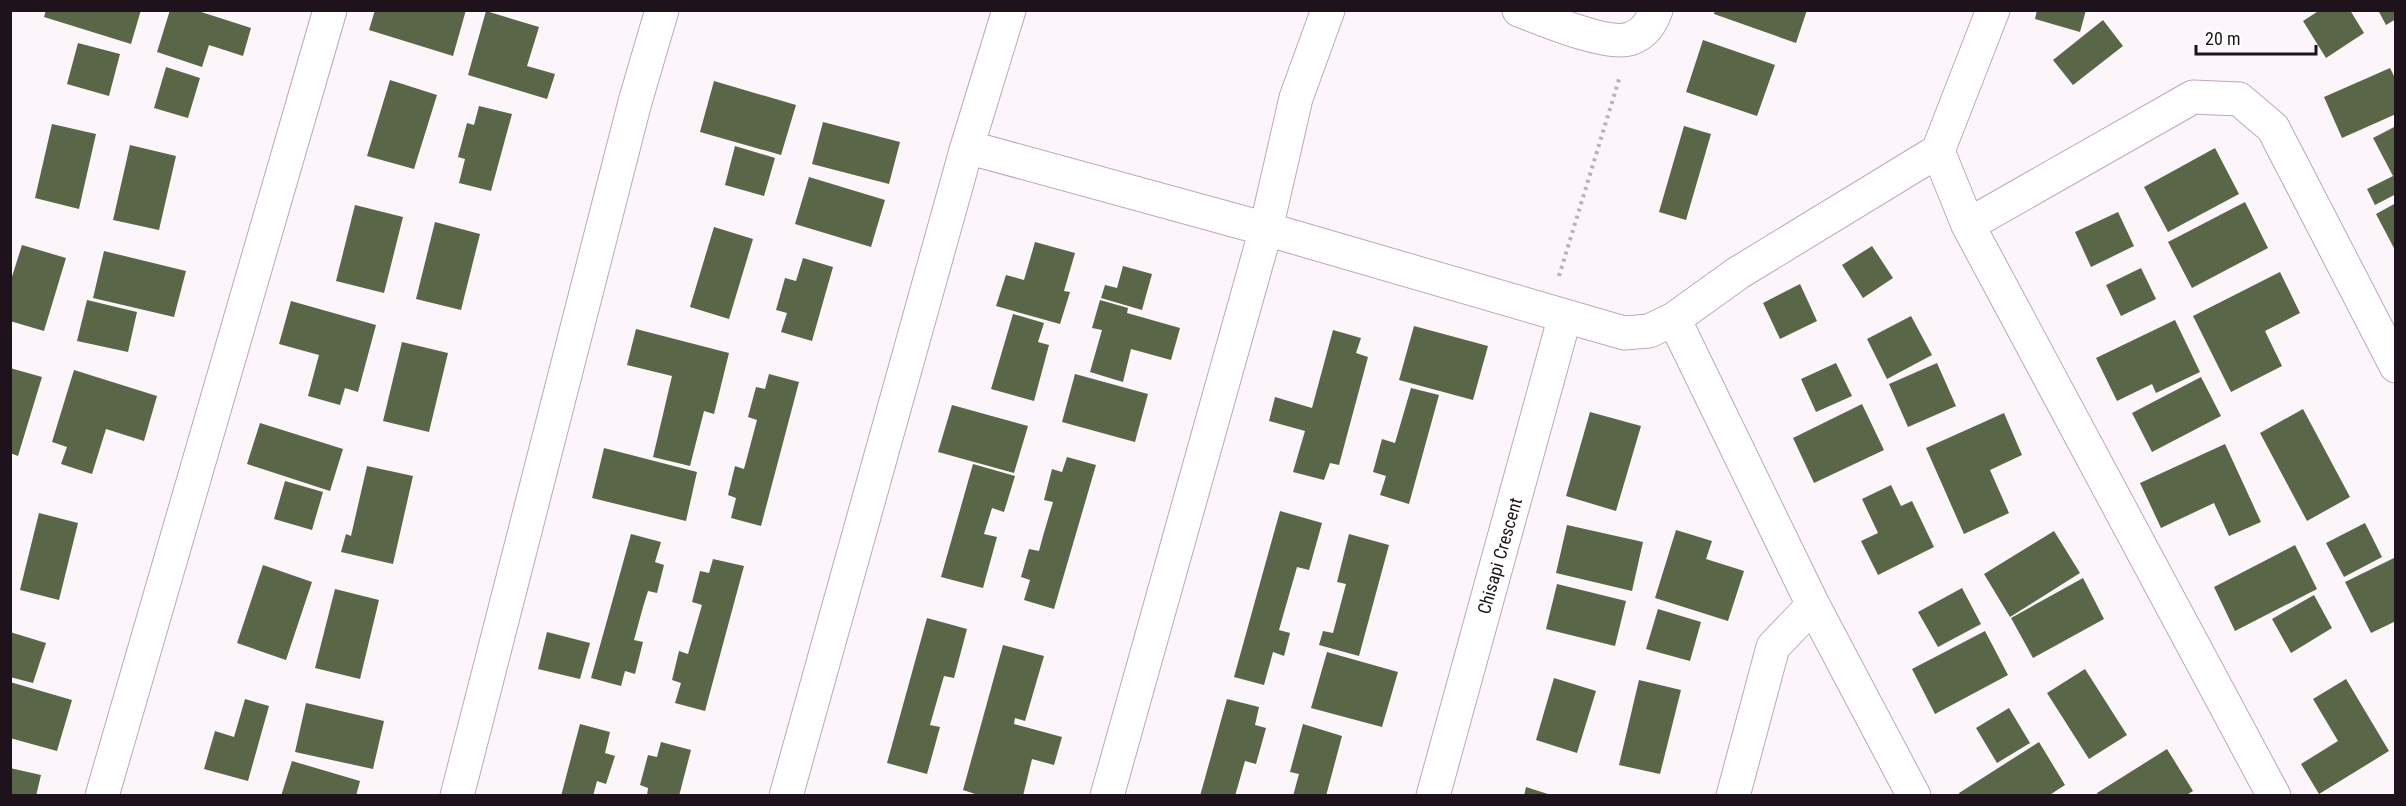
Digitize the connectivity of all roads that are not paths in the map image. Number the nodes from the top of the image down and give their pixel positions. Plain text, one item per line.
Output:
1 (330, 10) edge
2 (662, 10) edge
3 (1009, 10) edge
4 (1328, 10) edge
5 (1519, 10) edge
6 (1656, 10) edge
7 (1993, 10) edge
8 (967, 147) junction
9 (1938, 151) junction
10 (1968, 225) junction
11 (1266, 229) junction
12 (1557, 314) junction
13 (1674, 319) junction
14 (2396, 366) edge
15 (1813, 605) junction
16 (102, 795) edge
17 (457, 795) edge
18 (786, 795) edge
19 (1107, 795) edge
20 (1433, 795) edge
21 (1733, 795) edge
22 (1914, 795) edge
23 (2274, 795) edge

1 - 16 street
2 - 17 street
3 - 8 street
4 - 11 street
5 - 6 street
7 - 9 street
8 - 11 street
8 - 18 street
9 - 10 street
9 - 13 street
10 - 14 street
10 - 23 street
11 - 12 street
11 - 19 street
12 - 13 street
12 - 20 street, Chisapi Crescent
13 - 15 street
15 - 21 street
15 - 22 street

